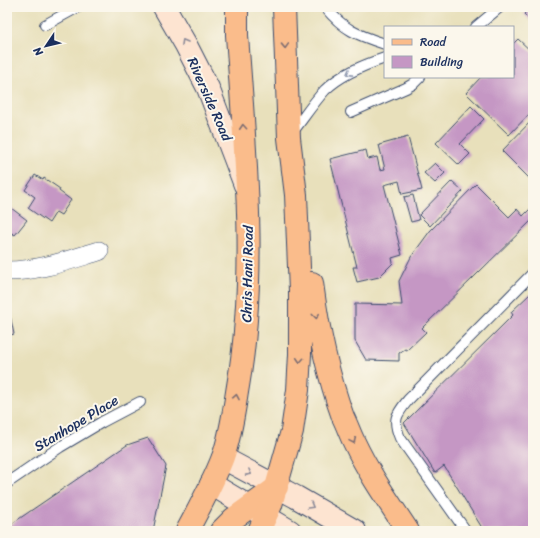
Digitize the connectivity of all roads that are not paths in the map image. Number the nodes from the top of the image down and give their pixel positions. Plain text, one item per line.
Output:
1 (78, 7) edge
2 (237, 7) edge
3 (284, 7) edge
4 (325, 7) edge
5 (500, 7) edge
6 (167, 8) edge
7 (45, 25) dead end
8 (477, 26) edge
9 (384, 44) edge
10 (384, 58) edge
11 (419, 78) edge
12 (351, 112) dead end
13 (289, 138) junction
14 (248, 194) junction
15 (296, 195) junction
16 (99, 251) dead end
17 (7, 271) edge
18 (533, 273) edge
19 (140, 402) dead end
20 (223, 458) junction
21 (7, 483) edge
22 (211, 484) junction
23 (277, 487) junction
24 (258, 518) edge
25 (187, 531) edge
26 (221, 531) edge
27 (290, 531) edge
28 (354, 531) edge
29 (408, 531) edge
30 (466, 531) edge

1 - 7 lane
14 -> 2 main road, Chris Hani Road
3 -> 13 main road
4 - 9 lane
5 - 8 lane
14 -> 6 main road, Riverside Road
10 -> 13 lane
11 - 12 lane
13 - 15 main road
20 -> 14 main road, Chris Hani Road
15 -> 23 main road
15 -> 29 main road
16 - 17 street
18 - 30 lane
19 - 21 lane, Stanhope Place
20 - 22 main road, Chris Hani Road
20 -> 23 main road
22 - 24 main road
22 - 25 main road, Chris Hani Road
23 - 24 main road
23 -> 28 main road
24 - 26 main road
24 - 27 main road

